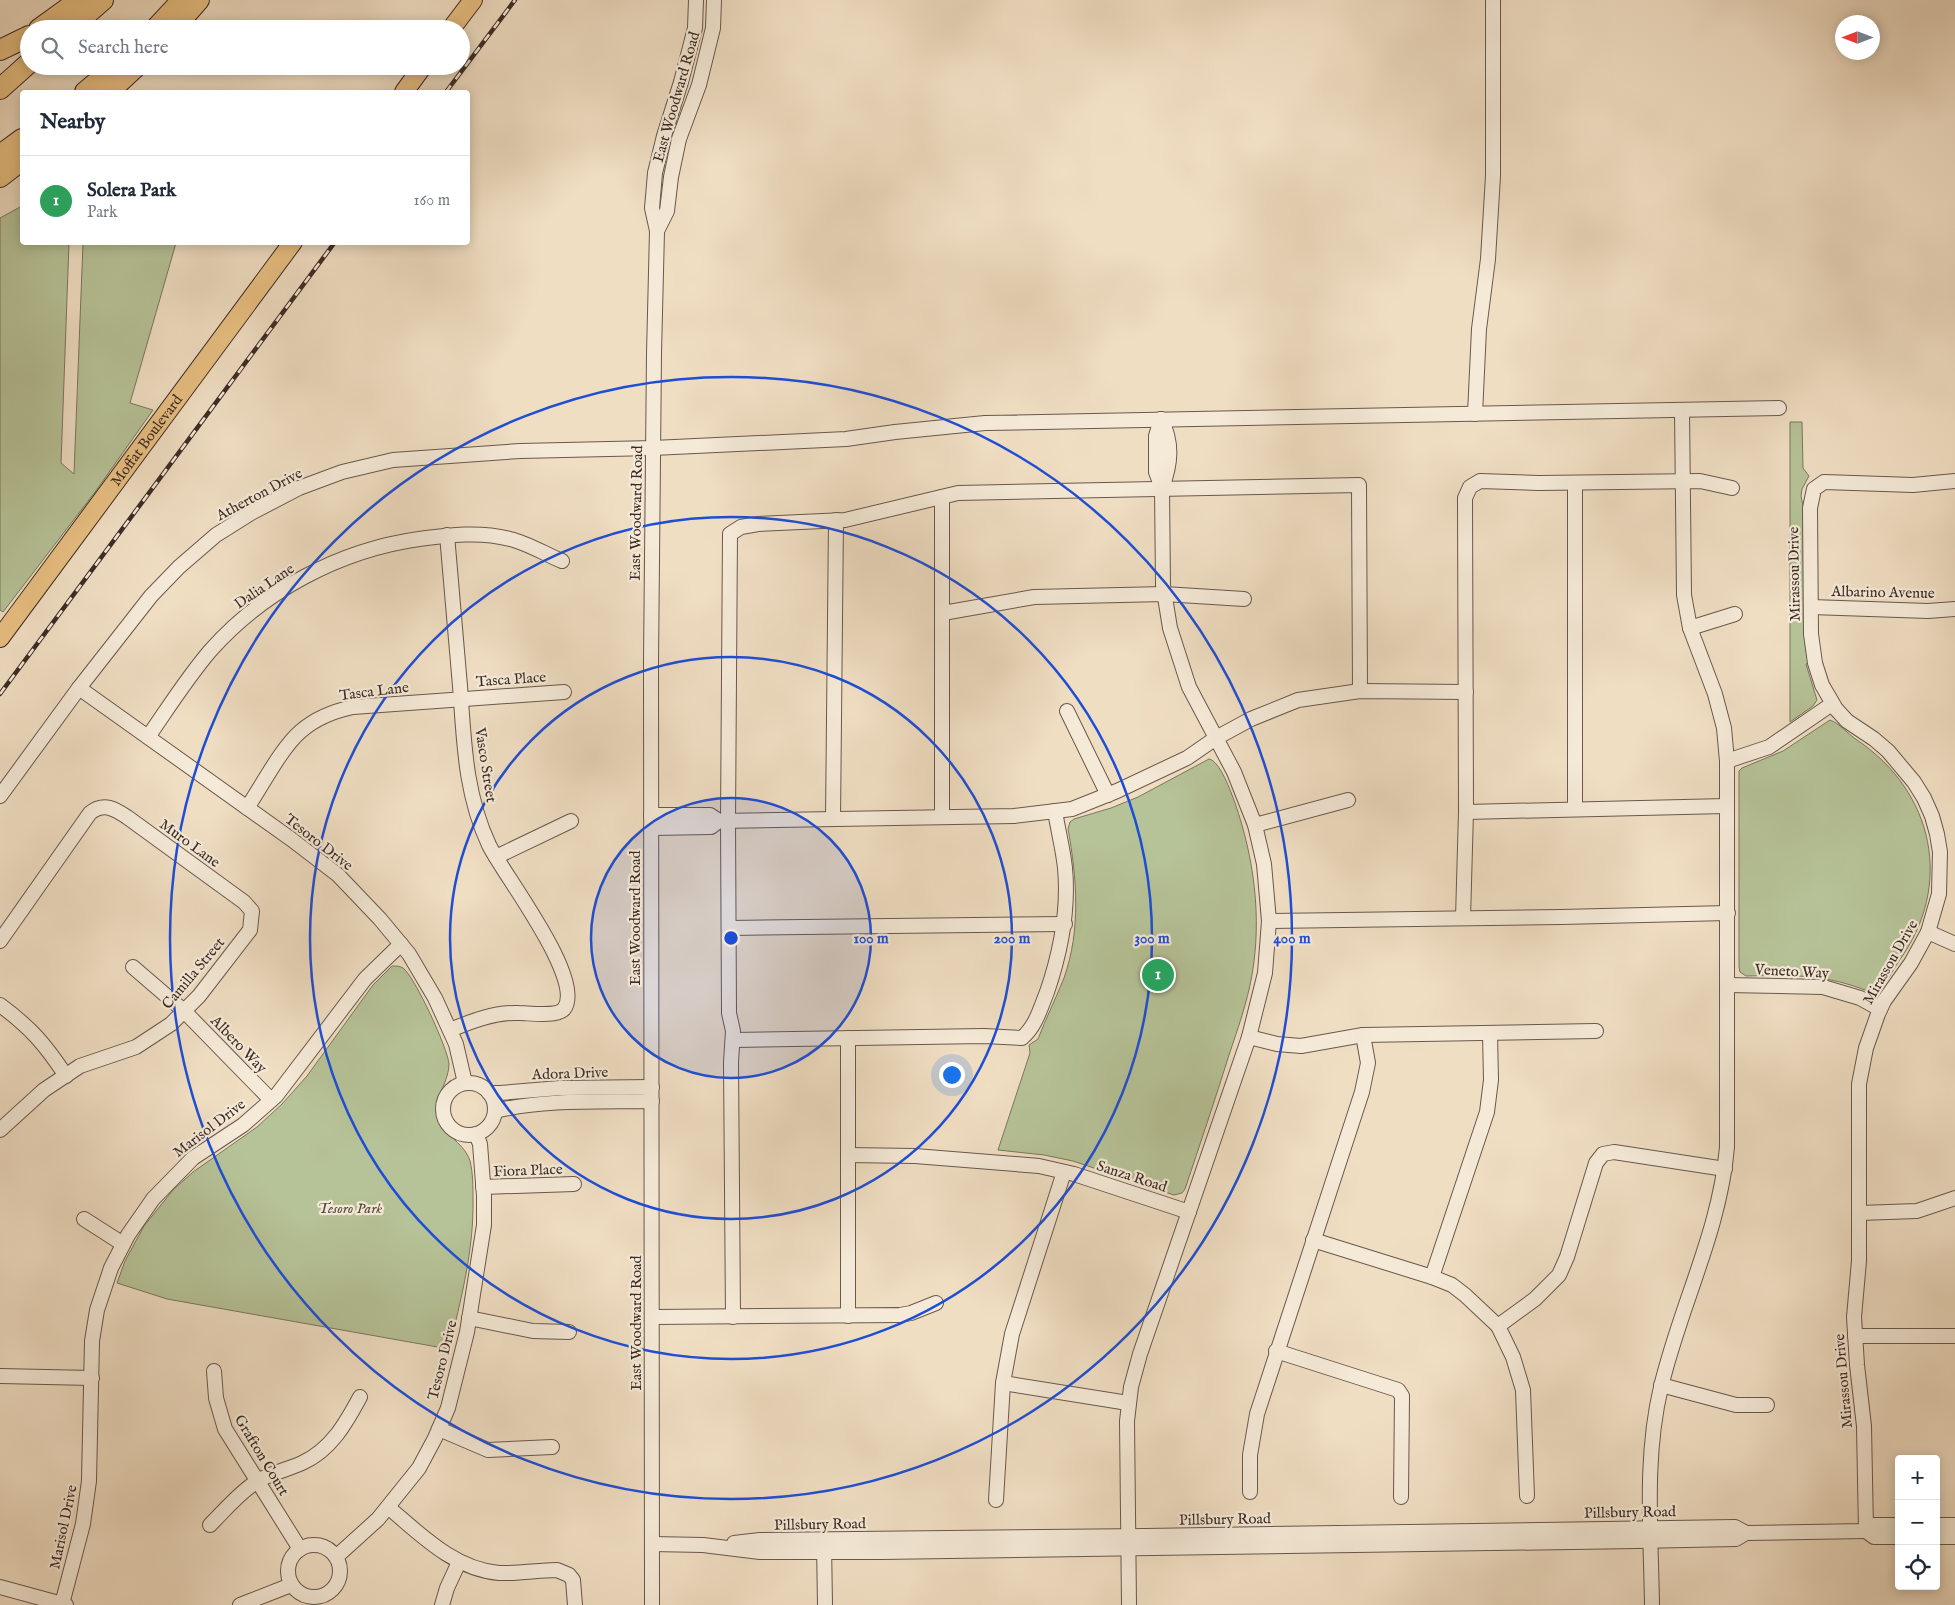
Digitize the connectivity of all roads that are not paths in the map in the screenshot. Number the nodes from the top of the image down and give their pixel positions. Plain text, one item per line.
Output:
1 (79, 0) edge
2 (103, 0) edge
3 (182, 0) edge
4 (199, 0) edge
5 (472, 0) edge
6 (696, 0) edge
7 (714, 0) edge
8 (1493, 0) edge
9 (51, 20) edge
10 (80, 20) edge
11 (163, 20) edge
12 (182, 20) edge
13 (458, 20) edge
14 (20, 40) edge
15 (0, 50) edge
16 (20, 71) edge
17 (106, 75) edge
18 (127, 75) edge
19 (416, 75) edge
20 (0, 89) edge
21 (88, 90) edge
22 (111, 90) edge
23 (405, 90) edge
24 (20, 140) edge
25 (0, 154) edge
26 (20, 162) edge
27 (0, 177) edge
28 (658, 231) junction
29 (291, 245) edge
30 (1779, 408) dead end
31 (1682, 410) junction
32 (1475, 414) junction
33 (1161, 419) junction
34 (653, 448) junction
35 (1682, 481) junction
36 (1955, 481) edge
37 (1575, 483) junction
38 (1162, 488) junction
39 (1732, 488) dead end
40 (942, 497) junction
41 (836, 520) junction
42 (447, 535) junction
43 (562, 561) dead end
44 (1164, 594) junction
45 (1244, 599) dead end
46 (1811, 606) junction
47 (1955, 609) edge
48 (943, 613) junction
49 (1735, 614) dead end
50 (1690, 628) junction
51 (0, 638) edge
52 (79, 688) junction
53 (1360, 691) junction
54 (564, 692) dead end
55 (1466, 692) junction
56 (460, 698) junction
57 (1832, 704) junction
58 (1067, 711) dead end
59 (148, 737) junction
60 (1216, 738) junction
61 (1727, 761) junction
62 (1108, 795) junction
63 (0, 796) edge
64 (1348, 800) dead end
65 (1726, 806) junction
66 (247, 808) junction
67 (1575, 808) junction
68 (1055, 811) junction
69 (1466, 812) junction
70 (942, 817) junction
71 (833, 819) junction
72 (571, 821) dead end
73 (651, 821) junction
74 (723, 821) junction
75 (1256, 825) junction
76 (496, 857) junction
77 (1728, 913) junction
78 (1463, 918) junction
79 (1269, 921) junction
80 (252, 922) joint
81 (1065, 924) junction
82 (729, 928) junction
83 (1928, 932) junction
84 (0, 940) edge
85 (401, 944) junction
86 (1955, 944) edge
87 (133, 967) dead end
88 (1727, 984) junction
89 (0, 1005) edge
90 (1880, 1009) junction
91 (184, 1011) junction
92 (450, 1030) junction
93 (1596, 1031) dead end
94 (1490, 1033) junction
95 (1363, 1035) junction
96 (1249, 1037) junction
97 (848, 1038) junction
98 (733, 1040) junction
99 (66, 1076) junction
100 (465, 1083) junction
101 (489, 1093) junction
102 (652, 1094) junction
103 (271, 1100) junction
104 (495, 1111) junction
105 (0, 1130) edge
106 (476, 1134) junction
107 (848, 1155) junction
108 (1725, 1169) junction
109 (1064, 1172) junction
110 (574, 1184) dead end
111 (483, 1187) junction
112 (1955, 1198) edge
113 (1189, 1212) junction
114 (1859, 1213) junction
115 (84, 1219) dead end
116 (1313, 1240) junction
117 (123, 1244) junction
118 (1432, 1277) junction
119 (936, 1303) dead end
120 (848, 1316) junction
121 (653, 1317) junction
122 (733, 1317) junction
123 (469, 1318) junction
124 (1498, 1326) junction
125 (569, 1332) dead end
126 (1855, 1336) junction
127 (1955, 1336) edge
128 (1276, 1351) junction
129 (214, 1371) dead end
130 (0, 1376) edge
131 (92, 1378) junction
132 (1003, 1383) junction
133 (1661, 1385) junction
134 (360, 1397) dead end
135 (1128, 1402) junction
136 (1767, 1405) dead end
137 (439, 1429) junction
138 (552, 1447) dead end
139 (258, 1481) junction
140 (1250, 1492) dead end
141 (1526, 1496) dead end
142 (1401, 1497) dead end
143 (996, 1500) dead end
144 (388, 1507) junction
145 (210, 1525) dead end
146 (1895, 1525) edge
147 (1940, 1525) edge
148 (1955, 1525) edge
149 (1866, 1531) junction
150 (1650, 1534) junction
151 (1895, 1537) edge
152 (1940, 1537) edge
153 (1955, 1537) edge
154 (1128, 1542) junction
155 (652, 1544) junction
156 (824, 1546) junction
157 (300, 1549) junction
158 (336, 1558) junction
159 (459, 1562) junction
160 (291, 1585) junction
161 (0, 1587) edge
162 (329, 1600) edge
163 (64, 1604) edge
164 (243, 1605) edge
165 (442, 1605) edge
166 (575, 1605) edge
167 (652, 1605) edge
168 (825, 1605) edge
169 (1129, 1605) edge
170 (1652, 1605) edge

1 - 9 highway
2 - 10 highway
3 - 11 highway
4 - 12 highway
5 - 13 main road
6 - 28 street, East Woodward Road
7 - 28 street, East Woodward Road
8 - 32 street
14 - 15 highway
16 - 20 highway
17 - 21 highway
18 - 22 highway
19 - 23 main road
24 - 25 highway
26 - 27 highway
28 - 34 street, East Woodward Road
29 - 51 main road, Moffat Boulevard
30 - 31 street, Atherton Drive
31 - 32 street, Atherton Drive
31 - 35 street
32 - 33 street, Atherton Drive
33 - 34 street, Atherton Drive
33 - 38 street
34 - 52 street, Atherton Drive
34 - 73 street, East Woodward Road
35 - 37 street
35 - 39 street
35 - 50 street
36 - 46 street, Mirassou Drive
37 - 55 street
37 - 67 street
38 - 40 street
38 - 44 street
38 - 53 street
40 - 41 street
40 - 48 street
41 - 71 street
41 - 74 street
42 - 43 street, Dalia Lane
42 - 56 street, Vasco Street
42 - 59 street, Dalia Lane
44 - 45 street
44 - 48 street
44 - 60 street
46 - 47 street, Albarino Avenue
46 - 57 street, Mirassou Drive
48 - 70 street
49 - 50 street
50 - 61 street
52 - 59 street, Tesoro Drive
52 - 63 street, Atherton Drive
53 - 55 street
53 - 60 street
54 - 56 street, Tasca Place
55 - 69 street
56 - 66 street, Tasca Lane
56 - 76 street, Vasco Street
57 - 61 street
57 - 83 street, Mirassou Drive
58 - 62 street
59 - 66 street, Tesoro Drive
60 - 62 street
60 - 75 street
61 - 65 street
62 - 68 street
64 - 75 street
65 - 67 street
65 - 77 street
66 - 85 street, Tesoro Drive
67 - 69 street
68 - 70 street
68 - 81 street
69 - 78 street
70 - 71 street
71 - 74 street
72 - 76 street
73 - 74 street
73 - 102 street, East Woodward Road
74 - 82 street
75 - 79 street
76 - 92 street, Vasco Street
77 - 78 street
77 - 88 street
78 - 79 street
79 - 96 street
80 - 84 street, Muro Lane
80 - 91 street, Camilla Street
81 - 82 street
81 - 97 street
82 - 98 street
83 - 86 street
83 - 90 street, Mirassou Drive
85 - 92 street, Tesoro Drive
85 - 103 street, Marisol Drive
87 - 91 street, Albero Way
88 - 90 street, Veneto Way
88 - 108 street
89 - 99 street
90 - 114 street, Mirassou Drive
91 - 99 street, Camilla Street
91 - 103 street, Albero Way
92 - 100 street, Tesoro Drive
93 - 94 street
94 - 95 street
94 - 118 street
95 - 96 street
95 - 116 street
96 - 113 street
97 - 98 street
97 - 107 street
98 - 122 street
99 - 105 street, Camilla Street
100 - 101 street
100 - 106 street
101 - 102 street, Adora Drive
101 - 104 street
102 - 104 street, Adora Drive
102 - 121 street, East Woodward Road
103 - 117 street, Marisol Drive
104 - 106 street
106 - 111 street, Tesoro Drive
107 - 109 street, Sanza Road
107 - 120 street
108 - 124 street
108 - 133 street
109 - 113 street, Sanza Road
109 - 132 street
110 - 111 street, Fiora Place
111 - 123 street, Tesoro Drive
112 - 114 street
113 - 135 street
114 - 126 street, Mirassou Drive
115 - 117 street
116 - 118 street
116 - 128 street
117 - 131 street, Marisol Drive
118 - 124 street
119 - 120 street
120 - 122 street
121 - 122 street
121 - 155 street, East Woodward Road
123 - 125 street
123 - 137 street, Tesoro Drive
124 - 141 street
126 - 127 street
126 - 149 street, Mirassou Drive
128 - 140 street
128 - 142 street
129 - 139 street, Grafton Court
130 - 131 street
131 - 163 street, Marisol Drive
132 - 135 street
132 - 143 street
133 - 136 street
133 - 150 street
134 - 139 street
135 - 154 street
137 - 138 street
137 - 144 street, Tesoro Drive
139 - 145 street
139 - 157 street, Grafton Court
144 - 158 street, Tesoro Drive
144 - 159 street
146 - 149 street, Pillsbury Road
147 - 148 street
149 - 150 street, Pillsbury Road
149 - 151 street, Pillsbury Road
150 - 154 street, Pillsbury Road
150 - 170 street
152 - 153 street
154 - 156 street, Pillsbury Road
154 - 169 street
155 - 156 street, Pillsbury Road
155 - 167 street, East Woodward Road
156 - 168 street
157 - 158 street
157 - 160 street
158 - 162 street
159 - 165 street
159 - 166 street
160 - 162 street
160 - 164 street
161 - 163 street

